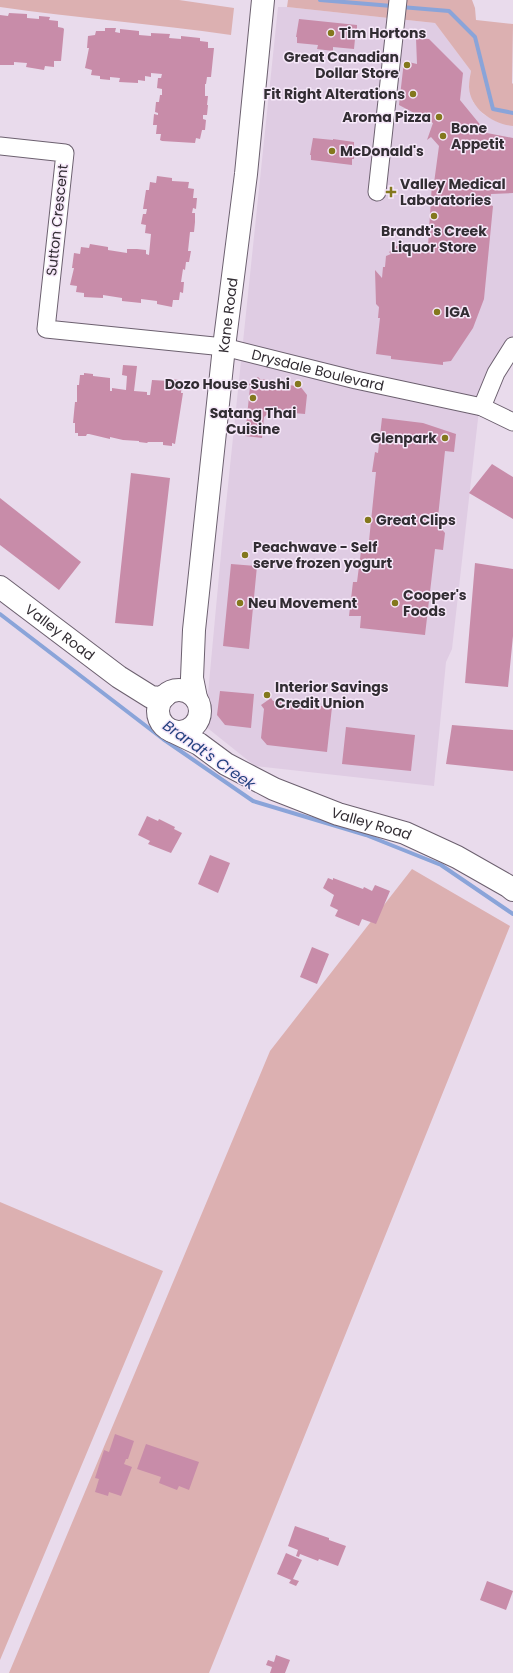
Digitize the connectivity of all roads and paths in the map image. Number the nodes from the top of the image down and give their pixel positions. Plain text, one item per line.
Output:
1 (263, 0) edge
2 (398, 0) edge
3 (0, 146) edge
4 (378, 192) dead end
5 (46, 329) joint
6 (513, 346) edge
7 (224, 347) junction
8 (482, 407) junction
9 (513, 422) edge
10 (0, 587) edge
11 (194, 630) junction
12 (119, 677) junction
13 (167, 694) junction
14 (198, 705) junction
15 (167, 727) junction
16 (226, 764) junction
17 (513, 890) edge

1 - 7 street, Kane Road
2 - 4 street
3 - 5 street, Sutton Crescent
5 - 7 street, Drysdale Boulevard
6 - 8 street
7 - 8 street, Drysdale Boulevard
7 - 11 street, Kane Road
8 - 9 street, Drysdale Boulevard
10 - 12 street, Valley Road
11 - 13 street, Kane Road
11 - 14 street, Kane Road
12 - 13 street, Valley Road
12 - 15 street, Valley Road
13 - 14 street, Valley Road
13 - 15 street
14 - 15 street
14 - 16 street, Valley Road
15 - 16 street, Valley Road
16 - 17 street, Valley Road

